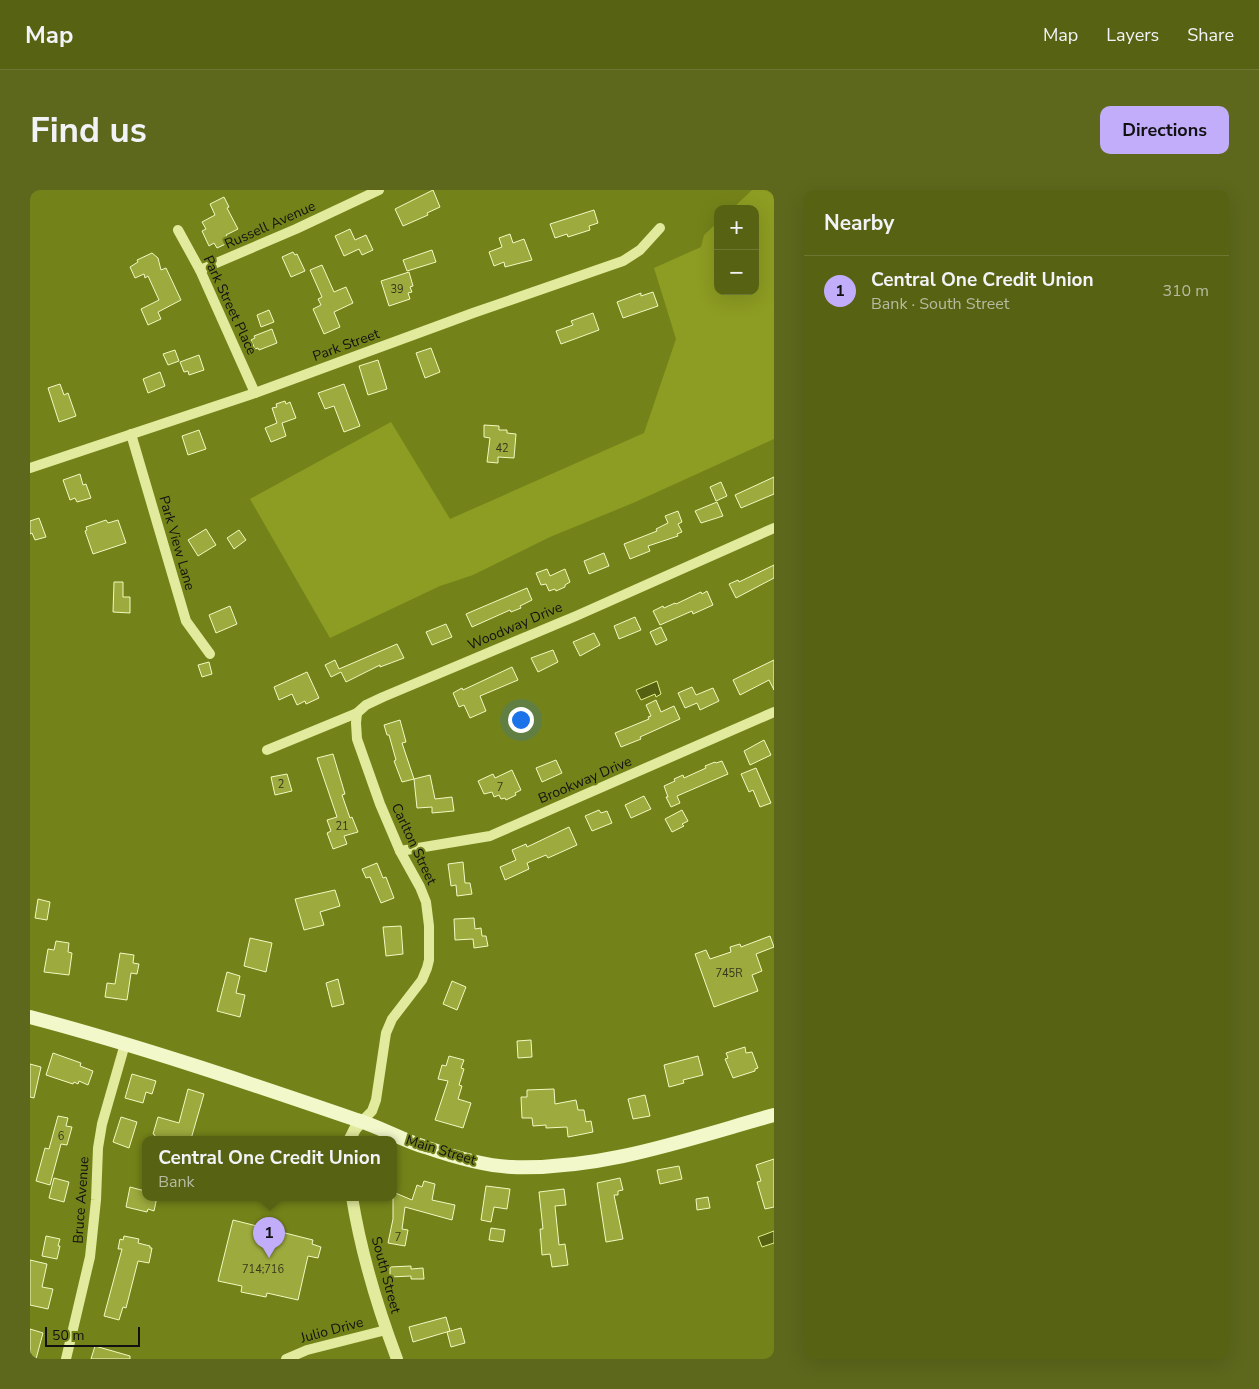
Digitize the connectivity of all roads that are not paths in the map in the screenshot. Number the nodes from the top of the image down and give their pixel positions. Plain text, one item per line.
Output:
1 (379, 190) edge
2 (660, 228) dead end
3 (178, 230) dead end
4 (200, 270) junction
5 (255, 393) junction
6 (131, 434) junction
7 (30, 468) edge
8 (774, 528) edge
9 (210, 654) dead end
10 (774, 712) edge
11 (357, 713) junction
12 (267, 750) dead end
13 (400, 851) junction
14 (30, 1017) edge
15 (125, 1044) junction
16 (774, 1115) edge
17 (362, 1122) junction
18 (352, 1136) edge
19 (397, 1136) edge
20 (397, 1136) edge
21 (353, 1201) edge
22 (386, 1330) junction
23 (66, 1359) edge
24 (286, 1359) edge
25 (397, 1359) edge

1 - 4 street, Russell Avenue
2 - 5 street, Park Street
3 - 4 street, Park Street Place
4 - 5 street, Park Street Place
5 - 6 street, Park Street
6 - 7 street, Park Street
6 - 9 street, Park View Lane
8 - 11 street, Woodway Drive
10 - 13 street, Brookway Drive
11 - 12 street, Woodway Drive
11 - 13 street, Carlton Street
13 - 17 street, Carlton Street
14 - 15 main road, Main Street
15 - 17 main road, Main Street
15 - 23 street, Bruce Avenue
16 - 20 main road, Main Street
17 - 18 street
17 - 19 main road, Main Street
21 - 22 street, South Street
22 - 24 street, Julio Drive
22 - 25 street, South Street

